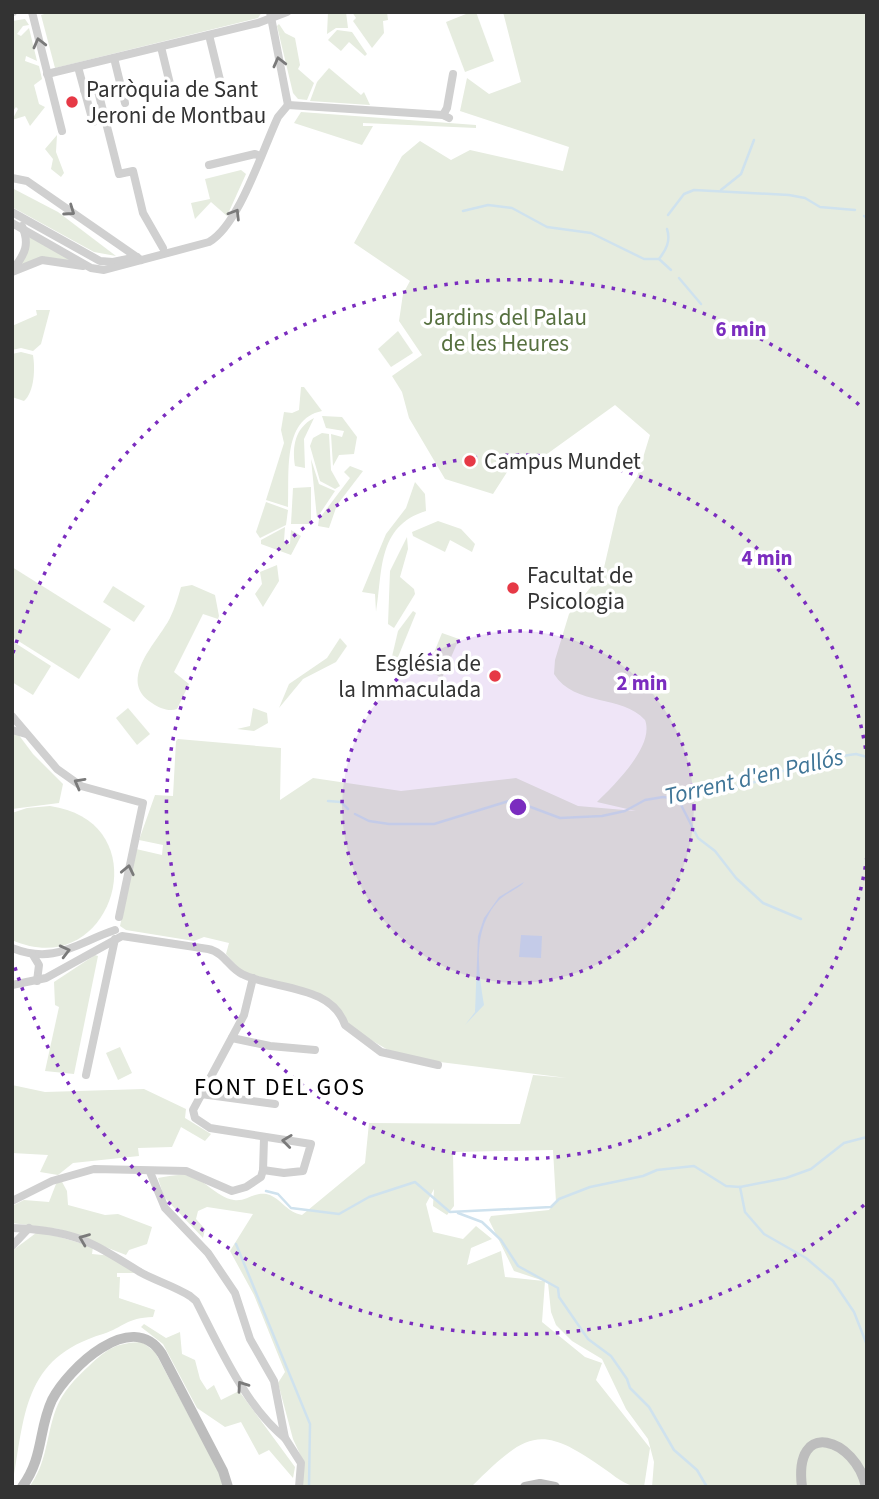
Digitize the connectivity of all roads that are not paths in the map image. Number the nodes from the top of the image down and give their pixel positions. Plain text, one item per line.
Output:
1 (32, 12) edge
2 (287, 12) edge
3 (270, 15) edge
4 (209, 35) junction
5 (161, 47) junction
6 (114, 58) junction
7 (78, 67) junction
8 (47, 74) junction
9 (453, 74) dead end
10 (220, 80) dead end
11 (84, 90) junction
12 (172, 92) dead end
13 (125, 103) dead end
14 (288, 105) junction
15 (93, 121) dead end
16 (62, 131) dead end
17 (260, 156) junction
18 (209, 165) dead end
19 (12, 177) edge
20 (12, 212) edge
21 (12, 223) edge
22 (24, 229) junction
23 (163, 248) dead end
24 (139, 258) junction
25 (91, 268) junction
26 (12, 271) edge
27 (12, 716) edge
28 (12, 730) edge
29 (26, 734) junction
30 (119, 917) dead end
31 (115, 934) junction
32 (12, 948) edge
33 (33, 955) junction
34 (253, 978) junction
35 (37, 981) junction
36 (12, 985) edge
37 (232, 1038) junction
38 (315, 1050) dead end
39 (438, 1065) dead end
40 (86, 1075) dead end
41 (201, 1094) junction
42 (275, 1104) dead end
43 (264, 1138) junction
44 (263, 1170) junction
45 (150, 1172) junction
46 (12, 1201) edge
47 (29, 1228) junction
48 (13, 1231) edge
49 (12, 1246) edge
50 (285, 1438) junction
51 (22, 1487) edge
52 (228, 1487) edge
53 (299, 1487) edge
54 (525, 1487) edge
55 (555, 1487) edge
56 (802, 1487) edge
57 (866, 1487) edge

8 -> 1 street
2 - 3 street
3 - 4 street
14 -> 3 street
4 - 5 street
4 - 10 street
5 - 6 street
5 - 12 street
6 - 7 street
6 - 13 street
7 - 8 street
7 - 11 street
8 - 16 street
9 - 14 street
11 - 15 street
11 - 23 street
14 - 17 street
17 - 18 street
24 -> 17 street
19 -> 24 street
20 - 22 street
20 - 24 street
21 - 22 street
22 - 25 street
22 - 26 street
24 - 25 street
25 - 26 street
27 - 29 street
28 - 29 street
30 -> 29 street
33 -> 31 street
31 - 34 street
31 - 35 street
31 - 40 street
32 - 33 street
33 - 35 street
34 - 37 street
34 - 39 street
35 - 36 street
37 - 38 street
37 - 41 street
41 - 42 street
41 - 43 street
43 - 44 street
44 -> 43 street
44 - 45 street
45 - 46 street
45 - 50 street
47 - 48 street
47 - 49 street
50 -> 47 street
50 - 53 street
51 - 52 street
54 - 55 street
56 - 57 street

